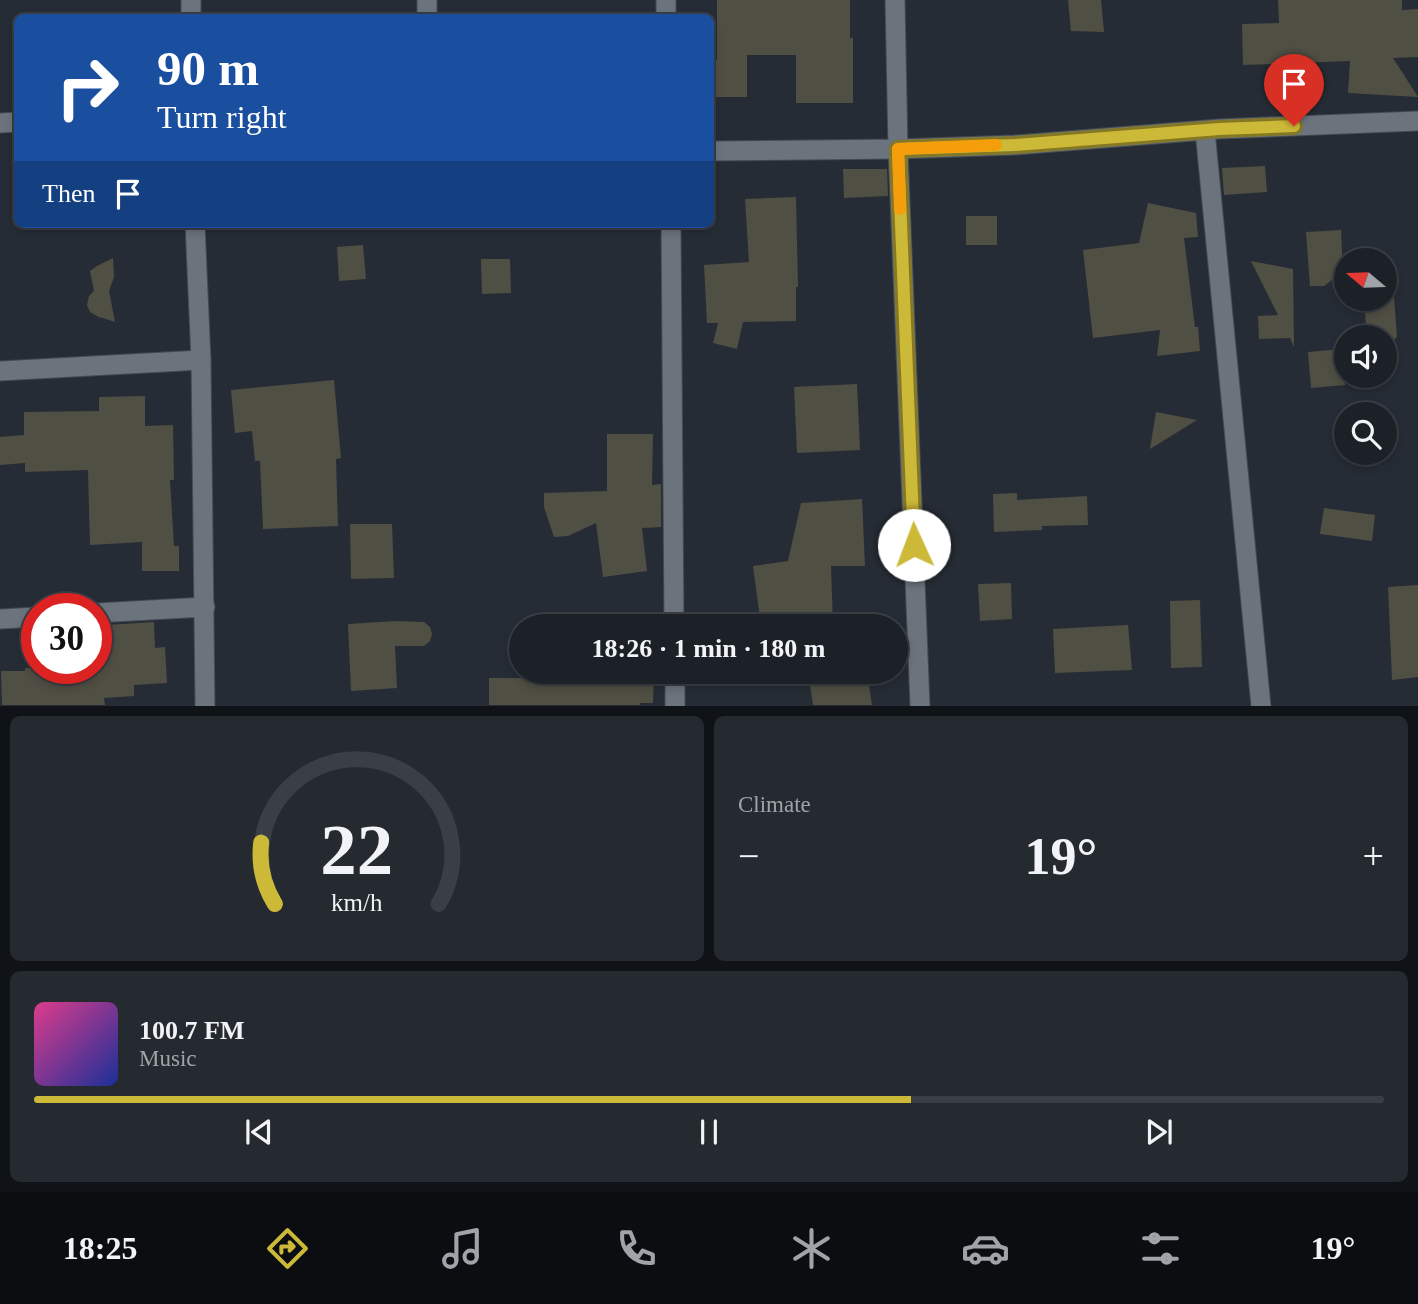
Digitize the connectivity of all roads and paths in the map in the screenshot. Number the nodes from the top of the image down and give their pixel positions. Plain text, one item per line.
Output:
1 (895, 0) edge
2 (1418, 121) edge
3 (1205, 131) junction
4 (898, 149) junction
5 (714, 151) edge
6 (195, 228) edge
7 (671, 228) edge
8 (201, 360) junction
9 (0, 371) edge
10 (205, 607) junction
11 (112, 612) edge
12 (674, 614) edge
13 (21, 618) edge
14 (0, 620) edge
15 (675, 684) edge
16 (205, 705) edge
17 (675, 705) edge
18 (920, 705) edge
19 (1261, 705) edge

1 - 4 street
2 - 3 street
3 - 4 street
3 - 19 street
4 - 5 street
4 - 18 street
6 - 8 street
7 - 12 street
8 - 9 street
8 - 10 street
10 - 11 street
10 - 16 street
13 - 14 street
15 - 17 street

